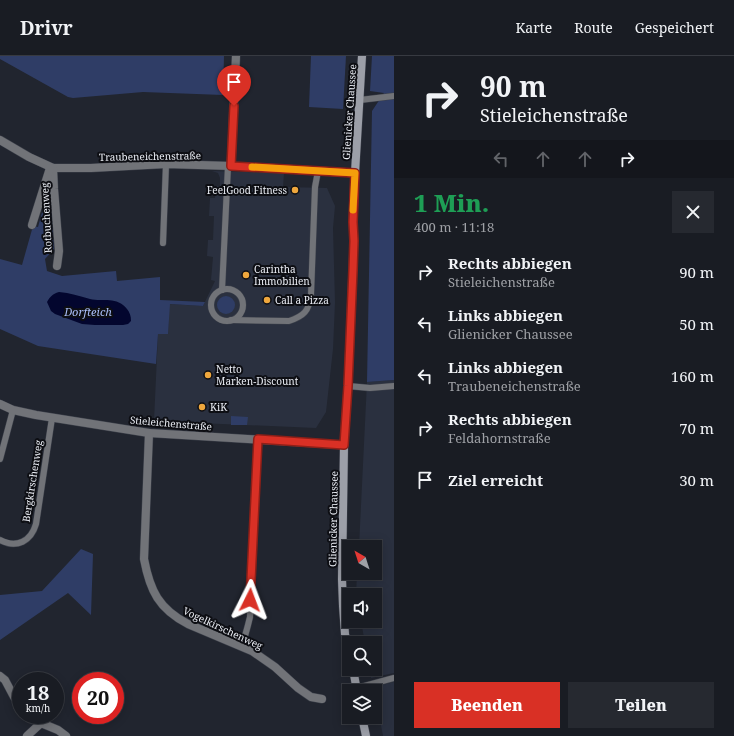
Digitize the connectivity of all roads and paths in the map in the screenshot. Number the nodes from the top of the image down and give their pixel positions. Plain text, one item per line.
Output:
1 (236, 56) edge
2 (362, 56) edge
3 (394, 96) edge
4 (360, 100) junction
5 (0, 140) edge
6 (166, 164) junction
7 (230, 166) junction
8 (51, 168) junction
9 (318, 171) junction
10 (355, 173) junction
11 (32, 225) dead end
12 (163, 243) dead end
13 (57, 266) dead end
14 (222, 290) junction
15 (231, 320) junction
16 (348, 386) junction
17 (394, 386) edge
18 (0, 404) edge
19 (13, 410) junction
20 (52, 418) junction
21 (149, 433) junction
22 (258, 439) junction
23 (344, 445) junction
24 (0, 459) edge
25 (0, 540) edge
26 (345, 636) edge
27 (242, 646) junction
28 (0, 676) edge
29 (394, 678) edge
30 (374, 684) edge
31 (12, 694) edge
32 (322, 699) dead end
33 (42, 724) joint
34 (363, 724) edge
35 (27, 736) edge
36 (66, 736) edge
37 (366, 736) edge

1 - 7 street
2 - 4 main road, Glienicker Chaussee
3 - 4 lane
4 - 10 main road, Glienicker Chaussee
5 - 8 street, Traubeneichenstraße
6 - 7 street, Traubeneichenstraße
6 - 8 street, Traubeneichenstraße
6 - 12 lane
7 - 9 street, Traubeneichenstraße
7 - 14 lane
8 - 11 street, Rotbuchenweg
8 - 13 street, Rotbuchenweg
9 - 10 street, Traubeneichenstraße
9 - 15 lane
10 - 16 main road, Glienicker Chaussee
14 - 15 lane
14 - 15 lane
16 - 17 lane
16 - 23 main road, Glienicker Chaussee
18 - 19 street, Stieleichenstraße
19 - 20 street, Stieleichenstraße
19 - 24 lane
20 - 21 street, Stieleichenstraße
20 - 25 lane, Bergkirschenweg
21 - 22 street, Stieleichenstraße
21 - 27 street, Vogelkirschenweg
22 - 23 street, Stieleichenstraße
22 - 27 lane
23 - 26 main road, Glienicker Chaussee
27 - 32 street, Vogelkirschenweg
28 - 31 street
29 - 30 lane
33 - 35 street
33 - 36 street
34 - 37 main road

